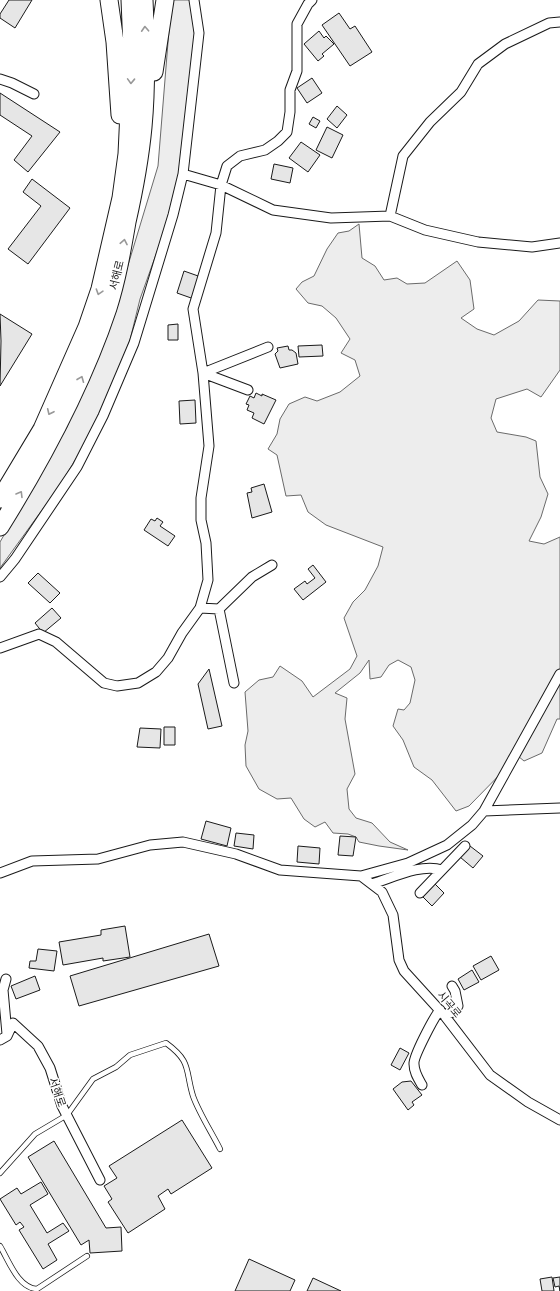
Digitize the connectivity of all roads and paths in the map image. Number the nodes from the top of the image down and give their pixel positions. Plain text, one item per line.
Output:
1 (109, 0) edge
2 (130, 0) edge
3 (144, 0) edge
4 (165, 0) edge
5 (194, 0) edge
6 (312, 0) edge
7 (560, 22) edge
8 (0, 79) edge
9 (34, 94) dead end
10 (138, 161) junction
11 (183, 174) junction
12 (221, 185) junction
13 (117, 216) junction
14 (390, 216) junction
15 (560, 243) edge
16 (268, 347) dead end
17 (203, 373) junction
18 (248, 390) dead end
19 (0, 499) edge
20 (0, 527) edge
21 (272, 565) dead end
22 (0, 577) edge
23 (200, 608) junction
24 (219, 609) junction
25 (0, 648) edge
26 (560, 674) edge
27 (234, 683) dead end
28 (560, 808) edge
29 (484, 811) junction
30 (466, 846) dead end
31 (442, 870) junction
32 (0, 873) edge
33 (361, 876) junction
34 (372, 884) junction
35 (420, 893) dead end
36 (6, 979) dead end
37 (452, 986) dead end
38 (442, 1012) junction
39 (4, 1038) edge
40 (422, 1085) dead end
41 (67, 1115) junction
42 (560, 1120) edge
43 (220, 1149) dead end
44 (0, 1174) edge
45 (100, 1180) dead end
46 (0, 1246) edge
47 (87, 1256) dead end

1 - 13 highway
2 -> 13 highway, 서해로
10 -> 3 highway, 서해로
4 - 10 highway
5 - 11 street
6 - 12 street
7 - 14 street
8 - 9 street
20 -> 10 highway, 서해로
11 - 12 street
11 - 22 street
12 - 14 street
12 - 17 street
13 -> 19 highway, 서해로
14 - 15 street
16 - 17 street
17 - 18 street
17 - 23 street
21 - 24 street
23 - 24 street
23 - 25 street
24 - 27 street
26 - 29 street
28 - 29 street
29 - 33 street
30 - 31 street
31 - 34 street
31 - 35 street
32 - 33 street
33 - 34 street, 시곡로
34 - 38 street, 시곡로
36 - 39 street, 서해로
37 - 38 street
38 - 40 street
38 - 42 street, 시곡로
39 - 41 street, 서해로
41 - 43 lane
41 - 44 lane
41 - 45 street, 서해로
46 - 47 lane

